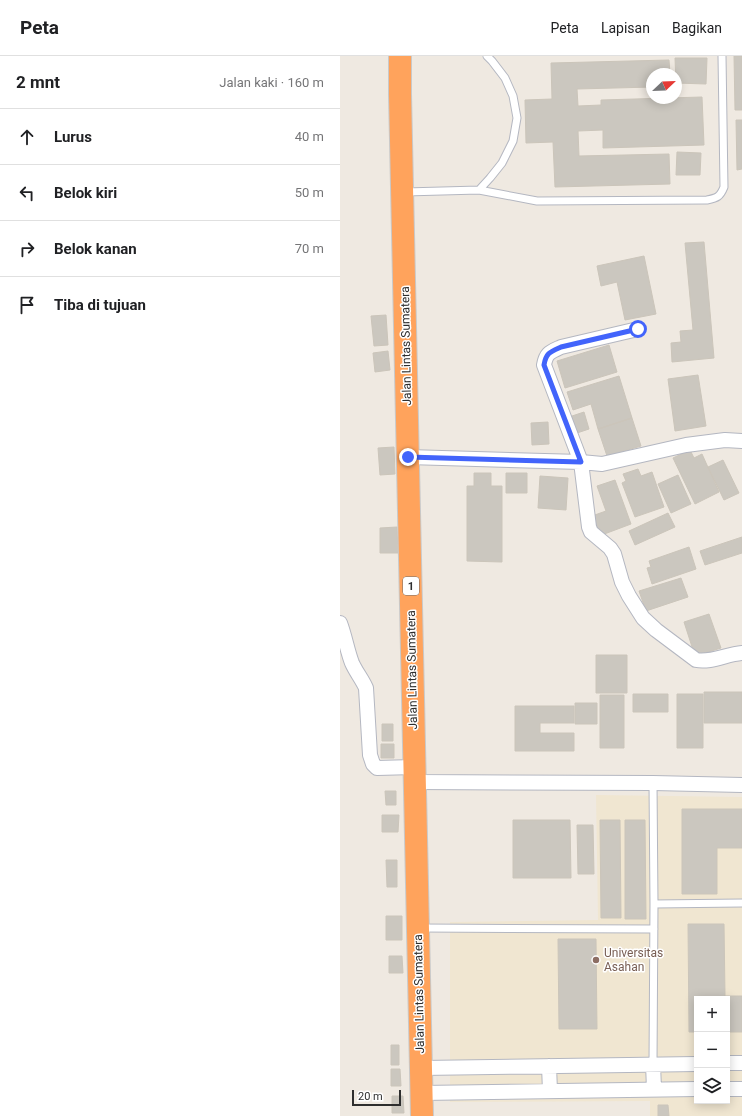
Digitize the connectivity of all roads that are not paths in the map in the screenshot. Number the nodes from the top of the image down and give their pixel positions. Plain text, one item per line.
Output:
1 (400, 56) edge
2 (487, 56) edge
3 (722, 56) edge
4 (479, 190) junction
5 (402, 192) junction
6 (638, 329) dead end
7 (742, 441) edge
8 (408, 457) junction
9 (581, 462) junction
10 (340, 623) edge
11 (742, 653) edge
12 (414, 774) junction
13 (653, 784) junction
14 (742, 785) edge
15 (742, 903) edge
16 (654, 904) junction
17 (418, 928) junction
18 (654, 929) junction
19 (730, 1063) edge
20 (742, 1063) edge
21 (654, 1064) junction
22 (694, 1064) edge
23 (549, 1066) junction
24 (420, 1068) junction
25 (654, 1089) junction
26 (694, 1089) edge
27 (730, 1089) edge
28 (742, 1089) edge
29 (550, 1091) junction
30 (421, 1093) junction
31 (422, 1116) edge

1 - 5 highway, Jalan Lintas Sumatera / 1
2 - 4 lane
3 - 4 lane
4 - 5 lane
5 - 8 highway, Jalan Lintas Sumatera / 1
6 - 9 street
7 - 9 street
8 - 9 street
8 - 12 highway, Jalan Lintas Sumatera / 1
9 - 11 street
10 - 12 street
12 - 13 street
12 - 17 highway, Jalan Lintas Sumatera / 1
13 - 14 street
13 - 16 lane
15 - 16 lane
16 - 18 lane
17 - 18 lane
17 - 24 highway, Jalan Lintas Sumatera / 1
18 - 21 lane
19 - 20 street
21 - 22 street
21 - 23 street
21 - 25 street
23 - 24 street
23 - 29 street
24 - 30 highway, Jalan Lintas Sumatera / 1
25 - 26 street
25 - 29 street
27 - 28 street
29 - 30 street
30 - 31 highway, Jalan Lintas Sumatera / 1

